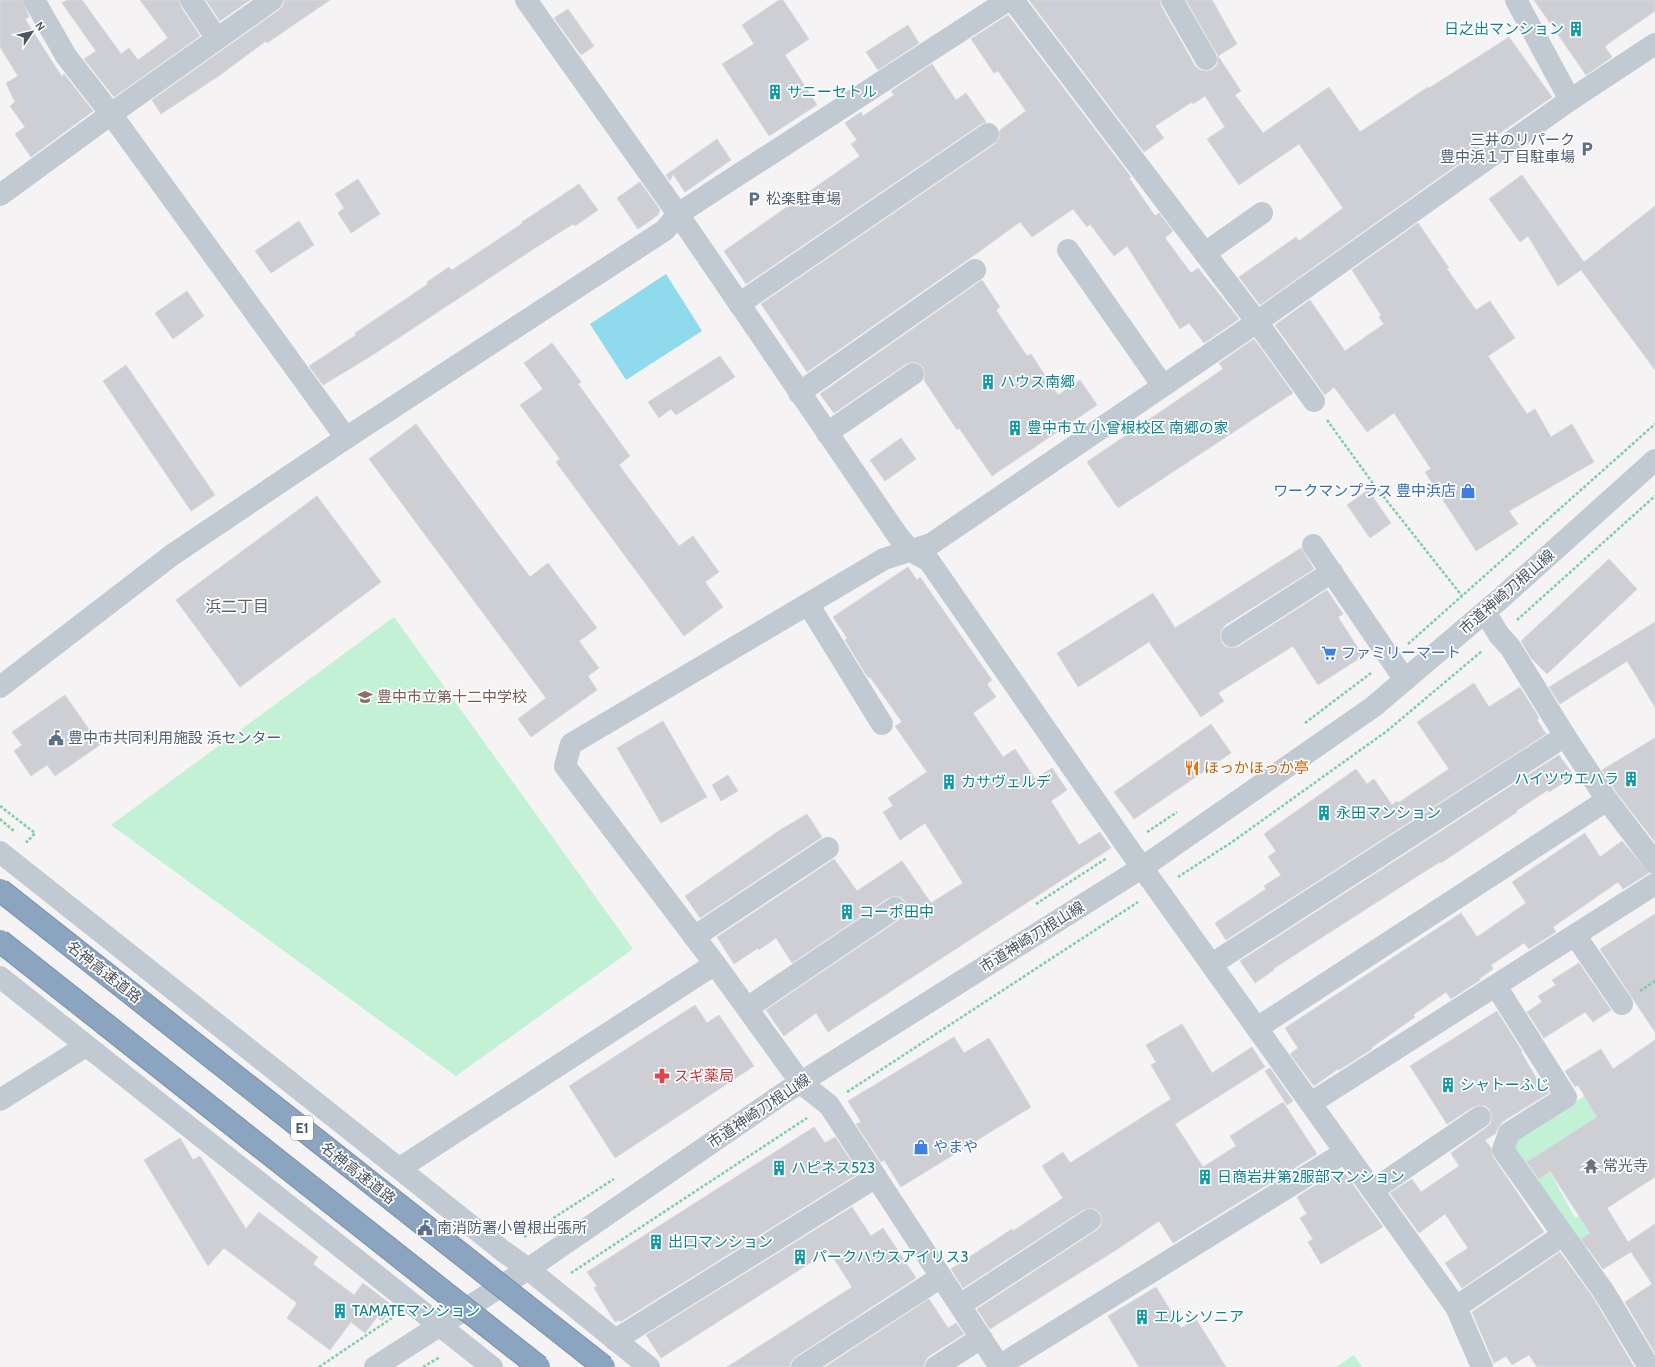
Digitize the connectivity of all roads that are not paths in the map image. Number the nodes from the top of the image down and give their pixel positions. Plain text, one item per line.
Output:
1 (34, 0) edge
2 (191, 0) edge
3 (272, 0) edge
4 (526, 0) edge
5 (1008, 0) edge
6 (1013, 0) edge
7 (1172, 0) edge
8 (1516, 0) edge
9 (217, 39) junction
10 (1655, 44) edge
11 (1206, 59) dead end
12 (1570, 100) junction
13 (111, 114) junction
14 (988, 134) dead end
15 (0, 195) edge
16 (1262, 213) dead end
17 (678, 214) junction
18 (1068, 250) dead end
19 (1205, 253) junction
20 (975, 270) dead end
21 (739, 304) junction
22 (1257, 322) junction
23 (913, 374) dead end
24 (1163, 386) junction
25 (799, 393) junction
26 (1314, 401) road end
27 (827, 433) junction
28 (346, 438) junction
29 (1655, 460) edge
30 (1313, 545) dead end
31 (912, 551) junction
32 (1332, 572) junction
33 (808, 604) junction
34 (1485, 612) junction
35 (1232, 636) dead end
36 (1404, 680) junction
37 (0, 687) edge
38 (882, 724) dead end
39 (1565, 736) junction
40 (1607, 800) junction
41 (828, 848) dead end
42 (0, 852) edge
43 (1655, 863) edge
44 (1143, 867) junction
45 (1655, 884) edge
46 (0, 890) edge
47 (895, 908) dead end
48 (1575, 935) junction
49 (694, 937) junction
50 (0, 941) edge
51 (715, 964) junction
52 (1212, 964) junction
53 (0, 977) edge
54 (1496, 986) junction
55 (1622, 1004) dead end
56 (747, 1008) junction
57 (1257, 1028) junction
58 (86, 1046) junction
59 (801, 1083) junction
60 (0, 1100) edge
61 (1311, 1103) junction
62 (1480, 1117) dead end
63 (1345, 1152) junction
64 (400, 1168) junction
65 (876, 1177) junction
66 (1373, 1190) junction
67 (1090, 1220) dead end
68 (1563, 1234) junction
69 (528, 1269) junction
70 (941, 1276) junction
71 (960, 1304) junction
72 (1456, 1307) junction
73 (439, 1326) junction
74 (981, 1338) junction
75 (615, 1340) junction
76 (376, 1367) edge
77 (492, 1367) edge
78 (539, 1367) edge
79 (604, 1367) edge
80 (649, 1367) edge
81 (802, 1367) edge
82 (936, 1367) edge
83 (1000, 1367) edge
84 (1482, 1367) edge
85 (1649, 1367) edge

1 - 13 street
2 - 9 street
3 - 9 street
4 - 17 street
5 - 17 street
6 - 19 street
7 - 11 street
8 - 12 street
9 - 13 street
10 - 12 street
12 - 22 street
13 - 15 street
13 - 28 street
14 - 21 street
16 - 19 street
17 - 21 street
17 - 28 street
18 - 24 street
19 - 22 street
20 - 25 street
21 - 25 street
22 - 24 street
22 - 26 street
23 - 27 street
24 - 31 street
25 - 27 street
27 - 31 street
28 - 37 street
29 - 34 street, 市道神崎刀根山線
30 - 32 street
31 - 33 street
31 - 44 street
32 - 35 street
32 - 36 street
33 - 38 street
33 - 49 street
34 - 36 street, 市道神崎刀根山線
34 - 39 street
36 - 44 street, 市道神崎刀根山線
39 - 40 street
39 - 52 street
40 - 43 street
40 - 57 street
41 - 49 street
42 - 64 street
44 - 52 street
44 - 59 street, 市道神崎刀根山線
45 - 48 street
46 - 79 highway, 名神高速道路 / E1, bridge
47 - 56 street
48 - 54 street
48 - 55 street
49 - 51 street
50 - 78 highway, bridge
51 - 56 street
51 - 64 street
52 - 57 street
53 - 58 street
54 - 61 street
54 - 68 street
56 - 59 street
57 - 61 street
58 - 60 street
58 - 73 street
59 - 65 street
59 - 69 street, 市道神崎刀根山線
61 - 63 street
62 - 66 street
63 - 66 street
63 - 83 street
64 - 69 street
65 - 70 street
65 - 75 street
66 - 72 street
67 - 71 street
68 - 72 street
68 - 85 street
69 - 73 street, 市道神崎刀根山線
69 - 75 street
70 - 71 street
70 - 81 street
71 - 74 street
72 - 84 street
73 - 76 street, 市道神崎刀根山線
73 - 77 street
74 - 82 street
74 - 83 street
75 - 80 street

